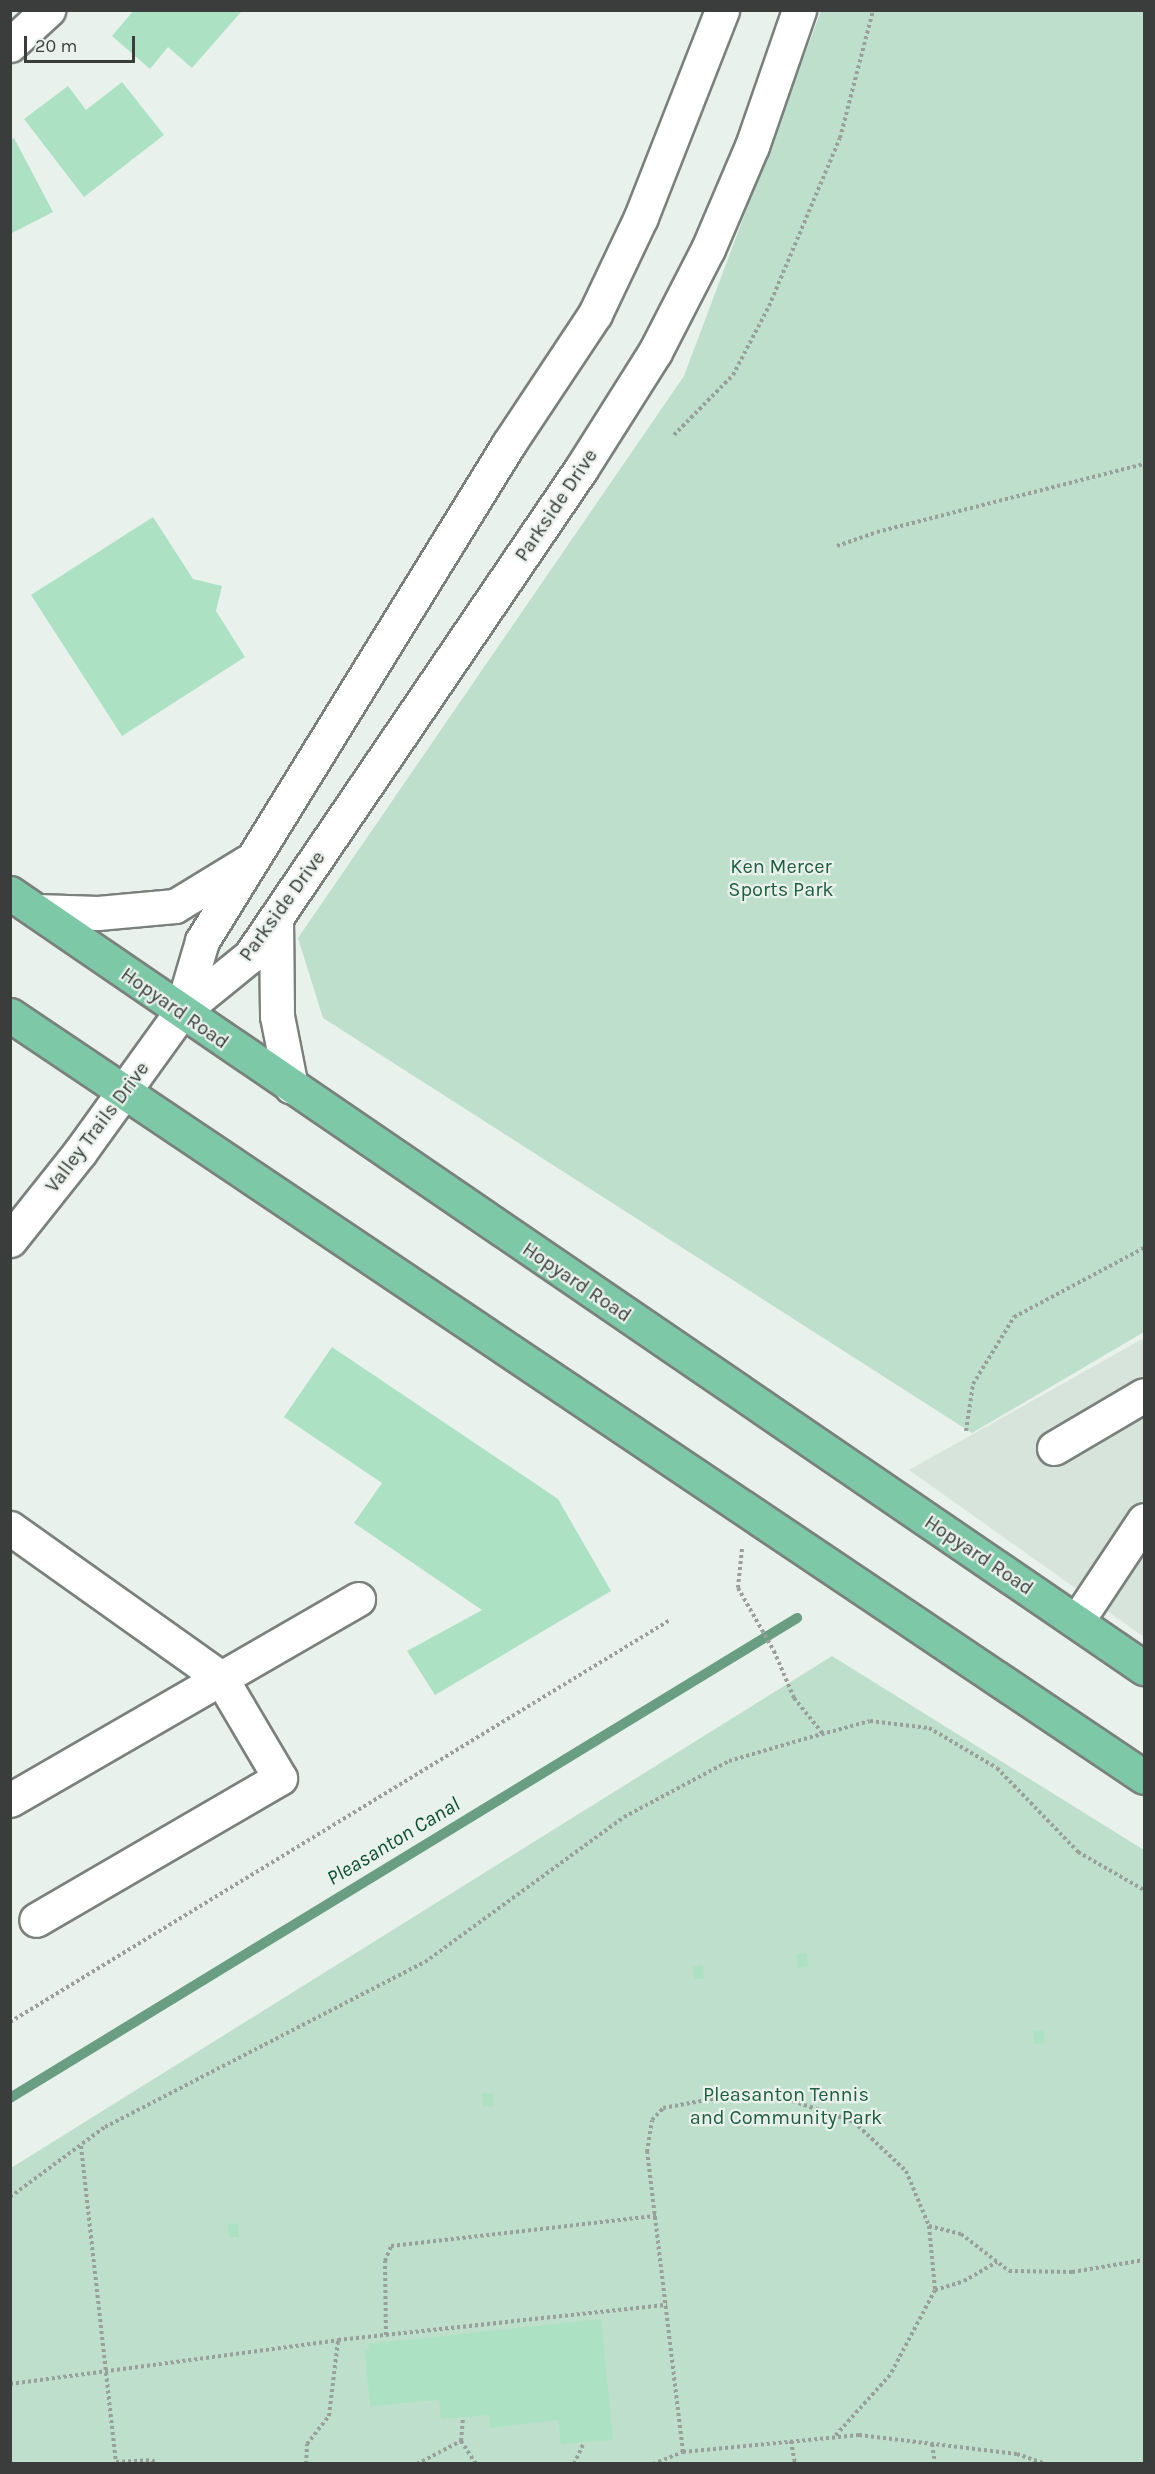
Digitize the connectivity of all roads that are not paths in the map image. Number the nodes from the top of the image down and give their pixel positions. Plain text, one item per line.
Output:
1 (48, 10) edge
2 (722, 10) edge
3 (799, 10) edge
4 (10, 45) edge
5 (254, 858) junction
6 (24, 902) edge
7 (276, 918) junction
8 (181, 1012) junction
9 (10, 1015) edge
10 (291, 1087) junction
11 (123, 1092) junction
12 (10, 1240) edge
13 (1144, 1395) edge
14 (1054, 1448) dead end
15 (1144, 1520) edge
16 (10, 1528) edge
17 (358, 1599) dead end
18 (1077, 1622) junction
19 (1144, 1668) edge
20 (221, 1678) junction
21 (1144, 1777) edge
22 (10, 1800) edge
23 (36, 1920) dead end

1 - 4 street
2 - 5 street
3 - 7 street, Parkside Drive
5 - 6 street
5 - 8 street
6 - 8 main road, Hopyard Road
7 - 8 street, Parkside Drive
7 - 10 street
8 - 10 main road, Hopyard Road
8 - 11 street, Valley Trails Drive
9 - 11 main road
10 - 18 main road, Hopyard Road
11 - 12 street, Valley Trails Drive
11 - 21 main road
13 - 14 street
15 - 18 street
16 - 20 street
17 - 20 street
18 - 19 main road, Hopyard Road
20 - 22 street
20 - 23 street

